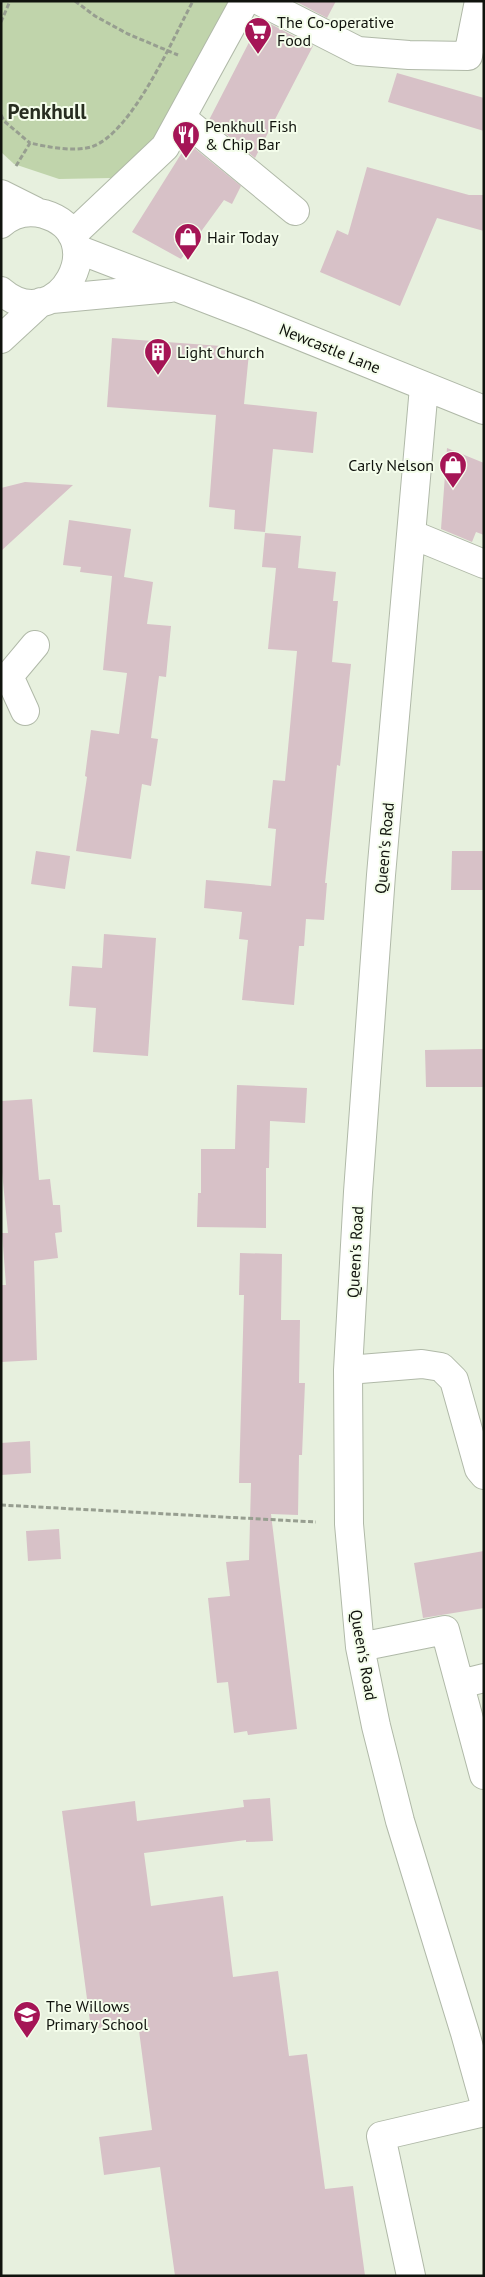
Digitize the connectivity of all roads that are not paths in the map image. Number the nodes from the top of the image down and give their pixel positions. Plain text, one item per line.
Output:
1 (246, 1) edge
2 (260, 1) edge
3 (479, 1) edge
4 (182, 118) junction
5 (6, 184) edge
6 (35, 211) junction
7 (295, 211) dead end
8 (1, 224) edge
9 (75, 242) junction
10 (176, 287) junction
11 (1, 291) edge
12 (46, 300) junction
13 (1, 339) edge
14 (424, 387) junction
15 (484, 410) edge
16 (411, 534) junction
17 (484, 564) edge
18 (35, 645) dead end
19 (5, 675) edge
20 (25, 711) dead end
21 (348, 1370) junction
22 (484, 1474) edge
23 (360, 1647) junction
24 (472, 1681) edge
25 (484, 1775) edge
26 (475, 2031) edge
27 (484, 2101) edge
28 (484, 2112) edge
29 (411, 2276) edge

1 - 4 street
2 - 3 street
4 - 7 street
4 - 9 street
5 - 6 street
6 - 8 street
6 - 9 street
9 - 10 street, Newcastle Lane
9 - 12 street
10 - 12 street, Newcastle Lane
10 - 14 street, Newcastle Lane
11 - 12 street, Newcastle Lane
12 - 13 street
14 - 15 street, Newcastle Lane
14 - 16 street, Queen's Road
16 - 17 street
16 - 21 street, Queen's Road
18 - 19 street
19 - 20 street
21 - 22 street
21 - 23 street, Queen's Road
23 - 24 street
23 - 26 street, Queen's Road
24 - 25 street
26 - 27 street, Queen's Road
28 - 29 street

